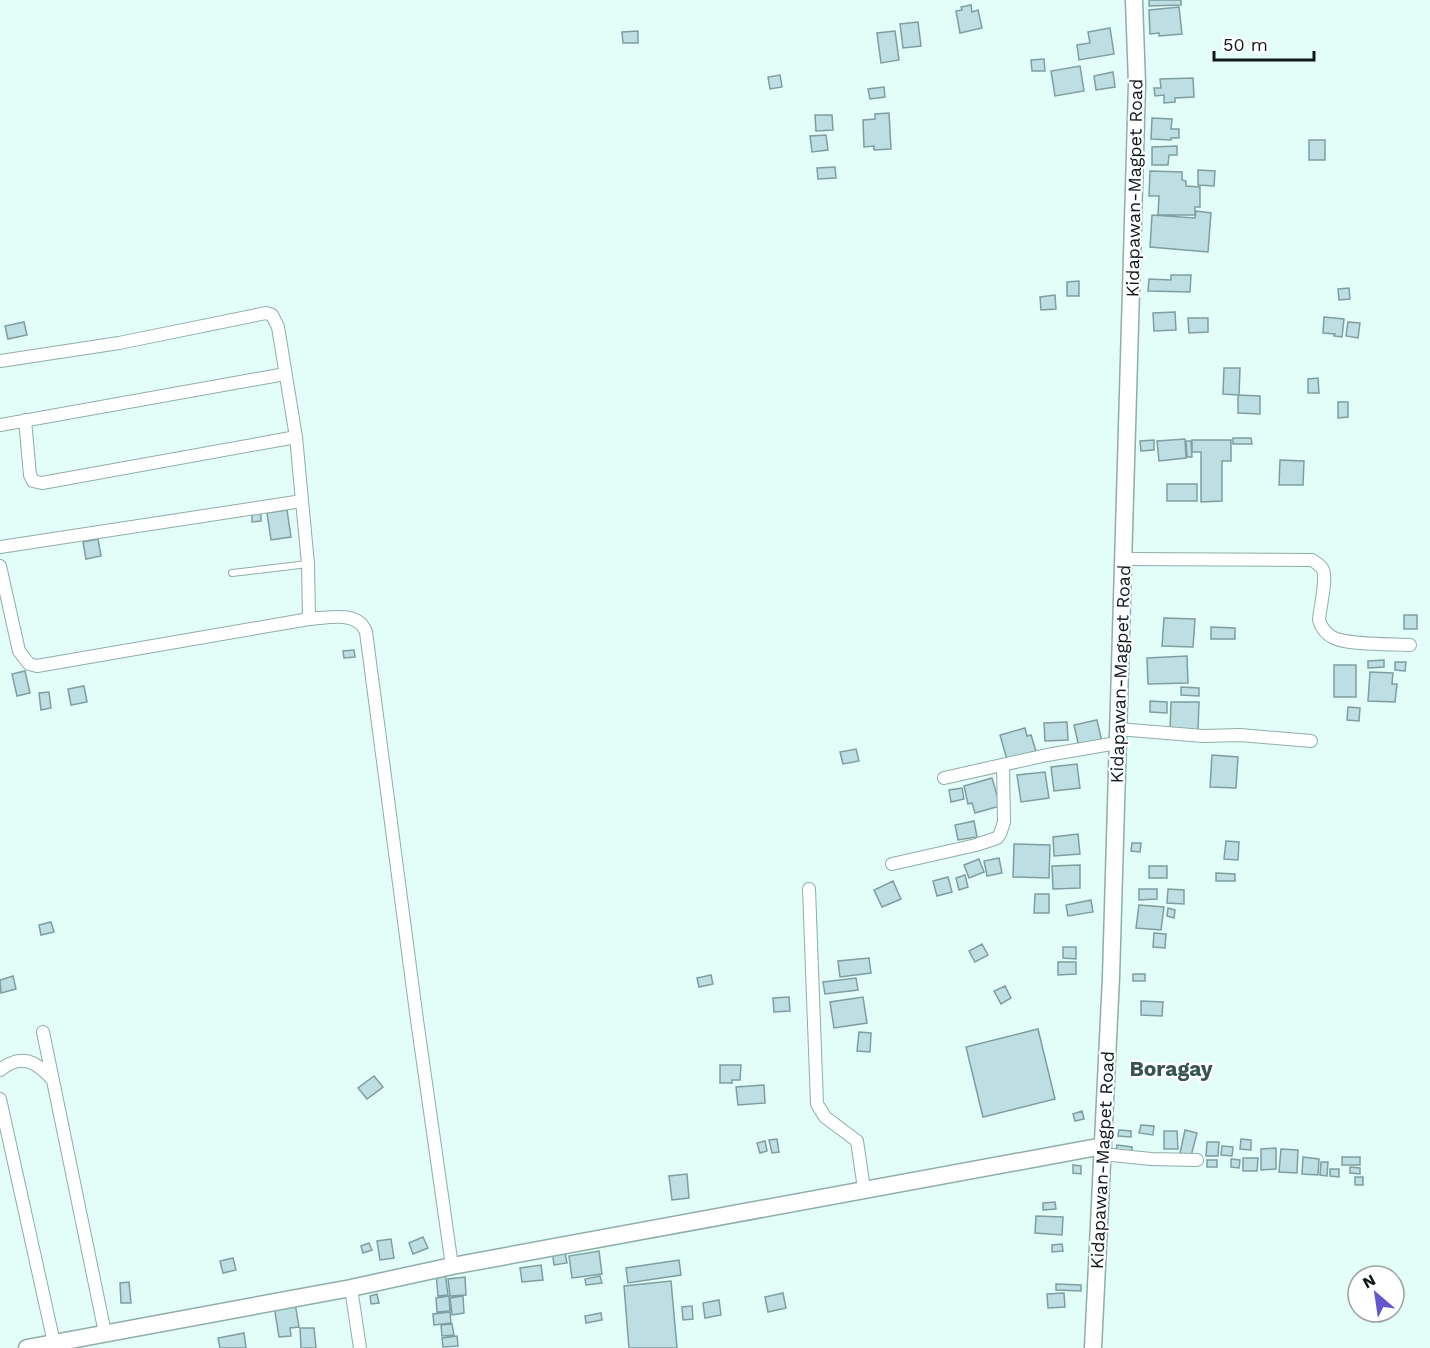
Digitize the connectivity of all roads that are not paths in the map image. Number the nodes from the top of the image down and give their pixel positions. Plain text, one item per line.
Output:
1 (1134, 0) edge
2 (0, 361) edge
3 (285, 374) junction
4 (25, 420) junction
5 (0, 425) edge
6 (296, 437) junction
7 (302, 501) junction
8 (0, 547) edge
9 (1123, 559) junction
10 (308, 564) junction
11 (0, 566) edge
12 (232, 573) dead end
13 (309, 619) junction
14 (1410, 645) dead end
15 (1118, 736) junction
16 (1311, 741) dead end
17 (1003, 765) junction
18 (944, 778) dead end
19 (892, 864) dead end
20 (809, 889) dead end
21 (43, 1032) dead end
22 (0, 1070) edge
23 (52, 1079) junction
24 (0, 1099) edge
25 (1102, 1150) junction
26 (1197, 1160) dead end
27 (864, 1189) junction
28 (452, 1266) junction
29 (351, 1288) junction
30 (105, 1333) junction
31 (54, 1343) junction
32 (27, 1348) edge
33 (360, 1348) edge
34 (1093, 1348) edge

1 - 9 main road, Kidapawan-Magpet Road
2 - 3 street
3 - 4 street
3 - 6 street
4 - 5 street
4 - 6 street
6 - 7 street
7 - 8 street
7 - 10 street
9 - 14 street
9 - 15 main road, Kidapawan-Magpet Road
10 - 12 lane
10 - 13 street
11 - 13 street
13 - 28 street
15 - 16 street
15 - 17 street
15 - 25 main road, Kidapawan-Magpet Road
17 - 18 street
17 - 19 street
20 - 27 street
21 - 23 street
22 - 23 street
23 - 30 street
24 - 31 street
25 - 26 street
25 - 27 main road
25 - 34 main road, Kidapawan-Magpet Road
27 - 28 main road
28 - 29 main road
29 - 30 main road
29 - 33 street
30 - 31 main road
31 - 32 main road

